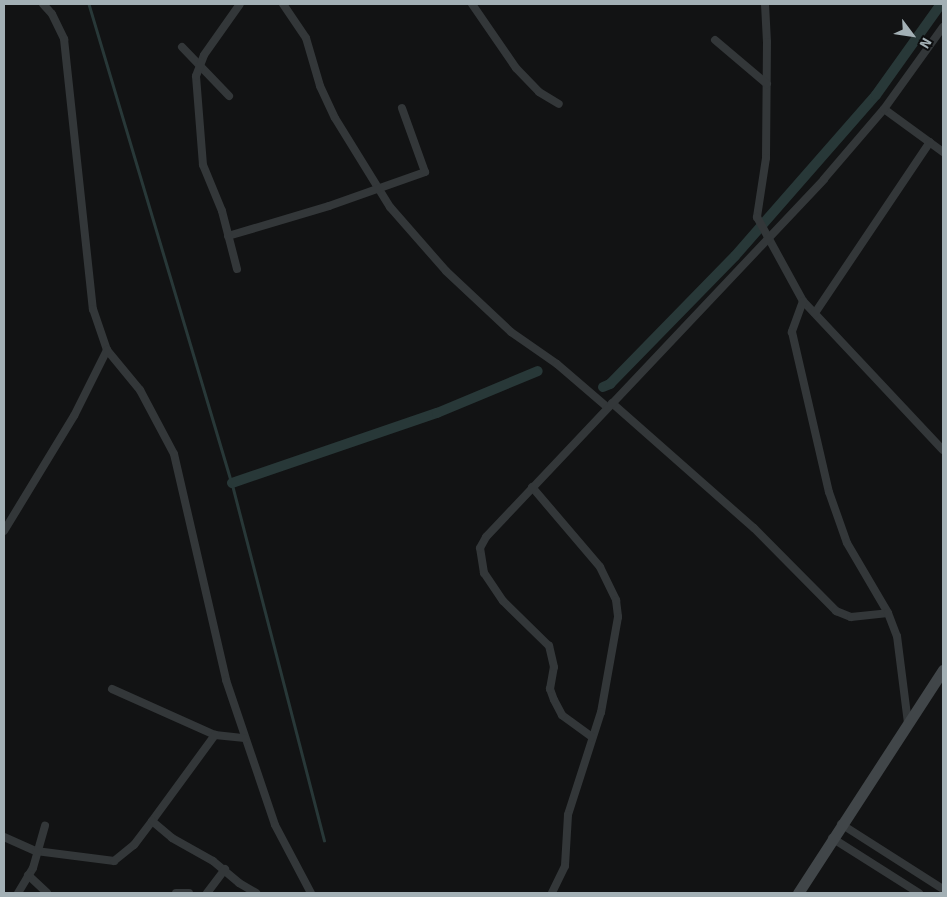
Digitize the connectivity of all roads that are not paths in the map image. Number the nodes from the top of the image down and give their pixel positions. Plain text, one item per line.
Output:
1 (43, 4) edge
2 (240, 4) edge
3 (283, 4) edge
4 (472, 4) edge
5 (764, 4) edge
6 (943, 27) edge
7 (715, 40) dead end
8 (182, 47) dead end
9 (199, 64) junction
10 (767, 84) junction
11 (229, 96) dead end
12 (559, 104) dead end
13 (402, 108) dead end
14 (884, 109) junction
15 (930, 142) junction
16 (943, 152) edge
17 (377, 189) junction
18 (228, 236) junction
19 (769, 240) junction
20 (237, 269) dead end
21 (803, 301) junction
22 (814, 313) junction
23 (107, 350) junction
24 (609, 405) junction
25 (943, 450) edge
26 (532, 487) junction
27 (4, 531) edge
28 (888, 613) junction
29 (943, 670) edge
30 (112, 689) dead end
31 (908, 723) junction
32 (215, 735) junction
33 (592, 737) junction
34 (245, 738) junction
35 (152, 821) junction
36 (841, 824) junction
37 (45, 826) dead end
38 (4, 837) edge
39 (832, 838) junction
40 (36, 851) junction
41 (225, 869) junction
42 (28, 875) junction
43 (943, 889) edge
44 (18, 893) edge
45 (47, 893) edge
46 (176, 893) edge
47 (189, 893) edge
48 (207, 893) edge
49 (256, 893) edge
50 (311, 893) edge
51 (552, 893) edge
52 (798, 893) edge
53 (919, 893) edge

1 - 23 street
2 - 9 street
3 - 17 street
4 - 12 street
5 - 10 street
6 - 14 street
7 - 10 street
8 - 9 street
9 - 11 street
9 - 18 street
10 - 19 street
13 - 17 street
14 - 15 street
14 - 19 street
15 - 16 street
15 - 22 street
17 - 18 street
17 - 24 street
18 - 20 street
19 - 21 street
19 - 24 street
21 - 22 street
21 - 28 street
22 - 25 street
23 - 27 street
23 - 34 street
24 - 26 street
24 - 28 street
26 - 33 street
26 - 33 street
28 - 31 street
29 - 31 street
30 - 32 street
31 - 36 street
32 - 34 street
32 - 35 street
33 - 51 street
34 - 50 street
35 - 40 street
35 - 41 street
36 - 39 street
36 - 43 street
37 - 40 street
38 - 40 street
39 - 52 street
39 - 53 street
40 - 42 street
41 - 48 street
41 - 49 street
42 - 44 street
42 - 45 street
46 - 47 street

